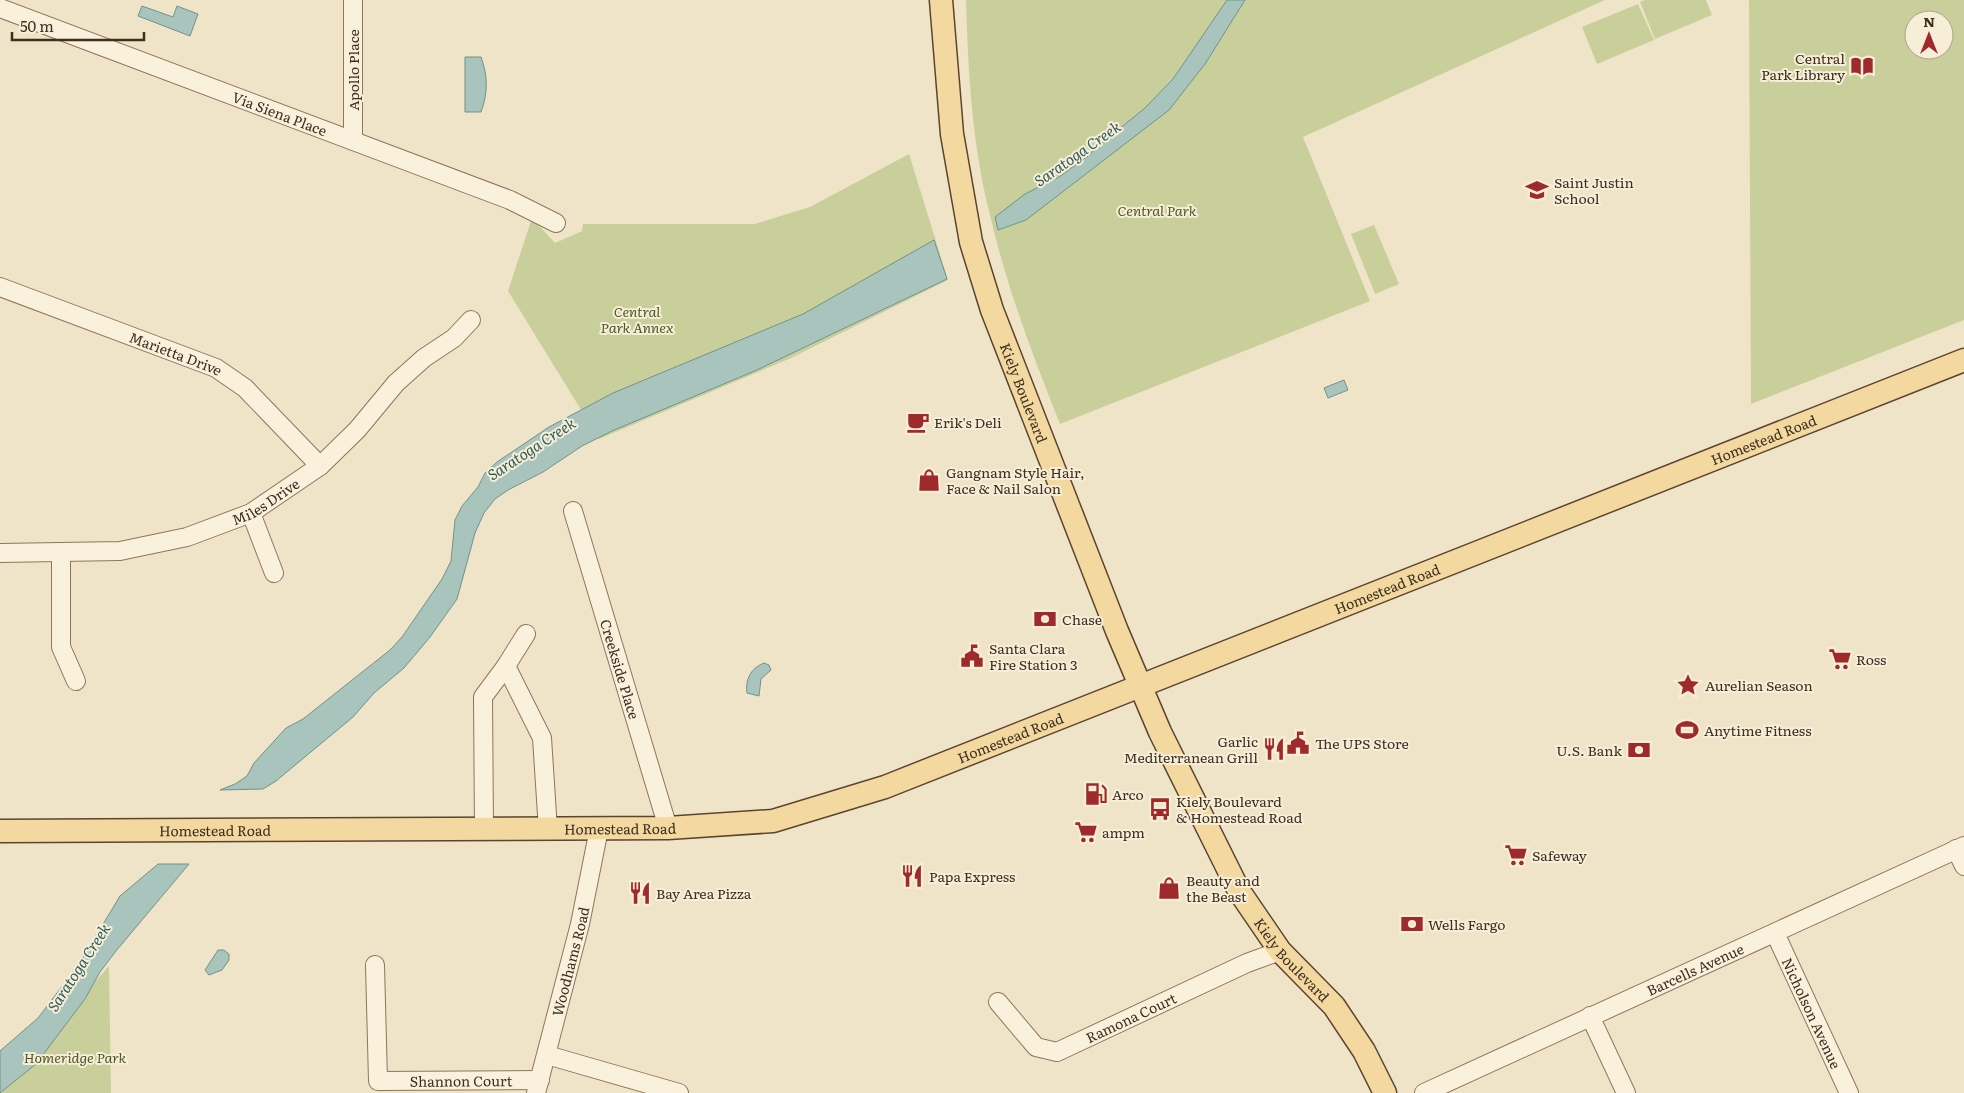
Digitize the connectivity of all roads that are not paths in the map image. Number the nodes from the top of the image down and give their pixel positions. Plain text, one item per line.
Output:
1 (353, 0) edge
2 (941, 0) edge
3 (0, 8) edge
4 (353, 140) junction
5 (556, 223) dead end
6 (0, 287) edge
7 (471, 320) dead end
8 (1964, 360) edge
9 (320, 466) junction
10 (573, 511) dead end
11 (251, 514) junction
12 (0, 553) edge
13 (61, 553) junction
14 (274, 573) dead end
15 (526, 634) dead end
16 (506, 666) junction
17 (76, 681) dead end
18 (1140, 685) junction
19 (668, 828) junction
20 (599, 829) junction
21 (0, 830) edge
22 (484, 830) junction
23 (548, 830) junction
24 (1960, 847) edge
25 (1964, 866) edge
26 (1775, 933) junction
27 (1280, 951) junction
28 (375, 965) dead end
29 (998, 1002) dead end
30 (1590, 1016) junction
31 (547, 1055) junction
32 (538, 1086) edge
33 (679, 1093) edge
34 (1385, 1093) edge
35 (1424, 1093) edge
36 (1626, 1093) edge
37 (1850, 1093) edge

1 - 4 street, Apollo Place
2 - 18 main road, Kiely Boulevard
3 - 4 street, Via Siena Place
4 - 5 street, Via Siena Place
6 - 9 street, Marietta Drive
7 - 9 street, Miles Drive
8 - 18 main road, Homestead Road
9 - 11 street, Miles Drive
10 - 19 street, Creekside Place
11 - 13 street, Miles Drive
11 - 14 street
12 - 13 street, Miles Drive
13 - 17 street
15 - 16 street
16 - 22 street
16 - 23 street
18 - 19 main road, Homestead Road
18 - 27 main road, Kiely Boulevard
19 - 20 main road, Homestead Road
20 - 23 main road, Homestead Road
20 - 31 street, Woodhams Road
21 - 22 main road, Homestead Road
22 - 23 main road, Homestead Road
24 - 25 street
24 - 26 street, Barcells Avenue
26 - 30 street, Barcells Avenue
26 - 37 street, Nicholson Avenue
27 - 29 street, Ramona Court
27 - 34 main road, Kiely Boulevard
28 - 32 street, Shannon Court
30 - 35 street, Barcells Avenue
30 - 36 street
31 - 32 street, Woodhams Road
31 - 33 street

